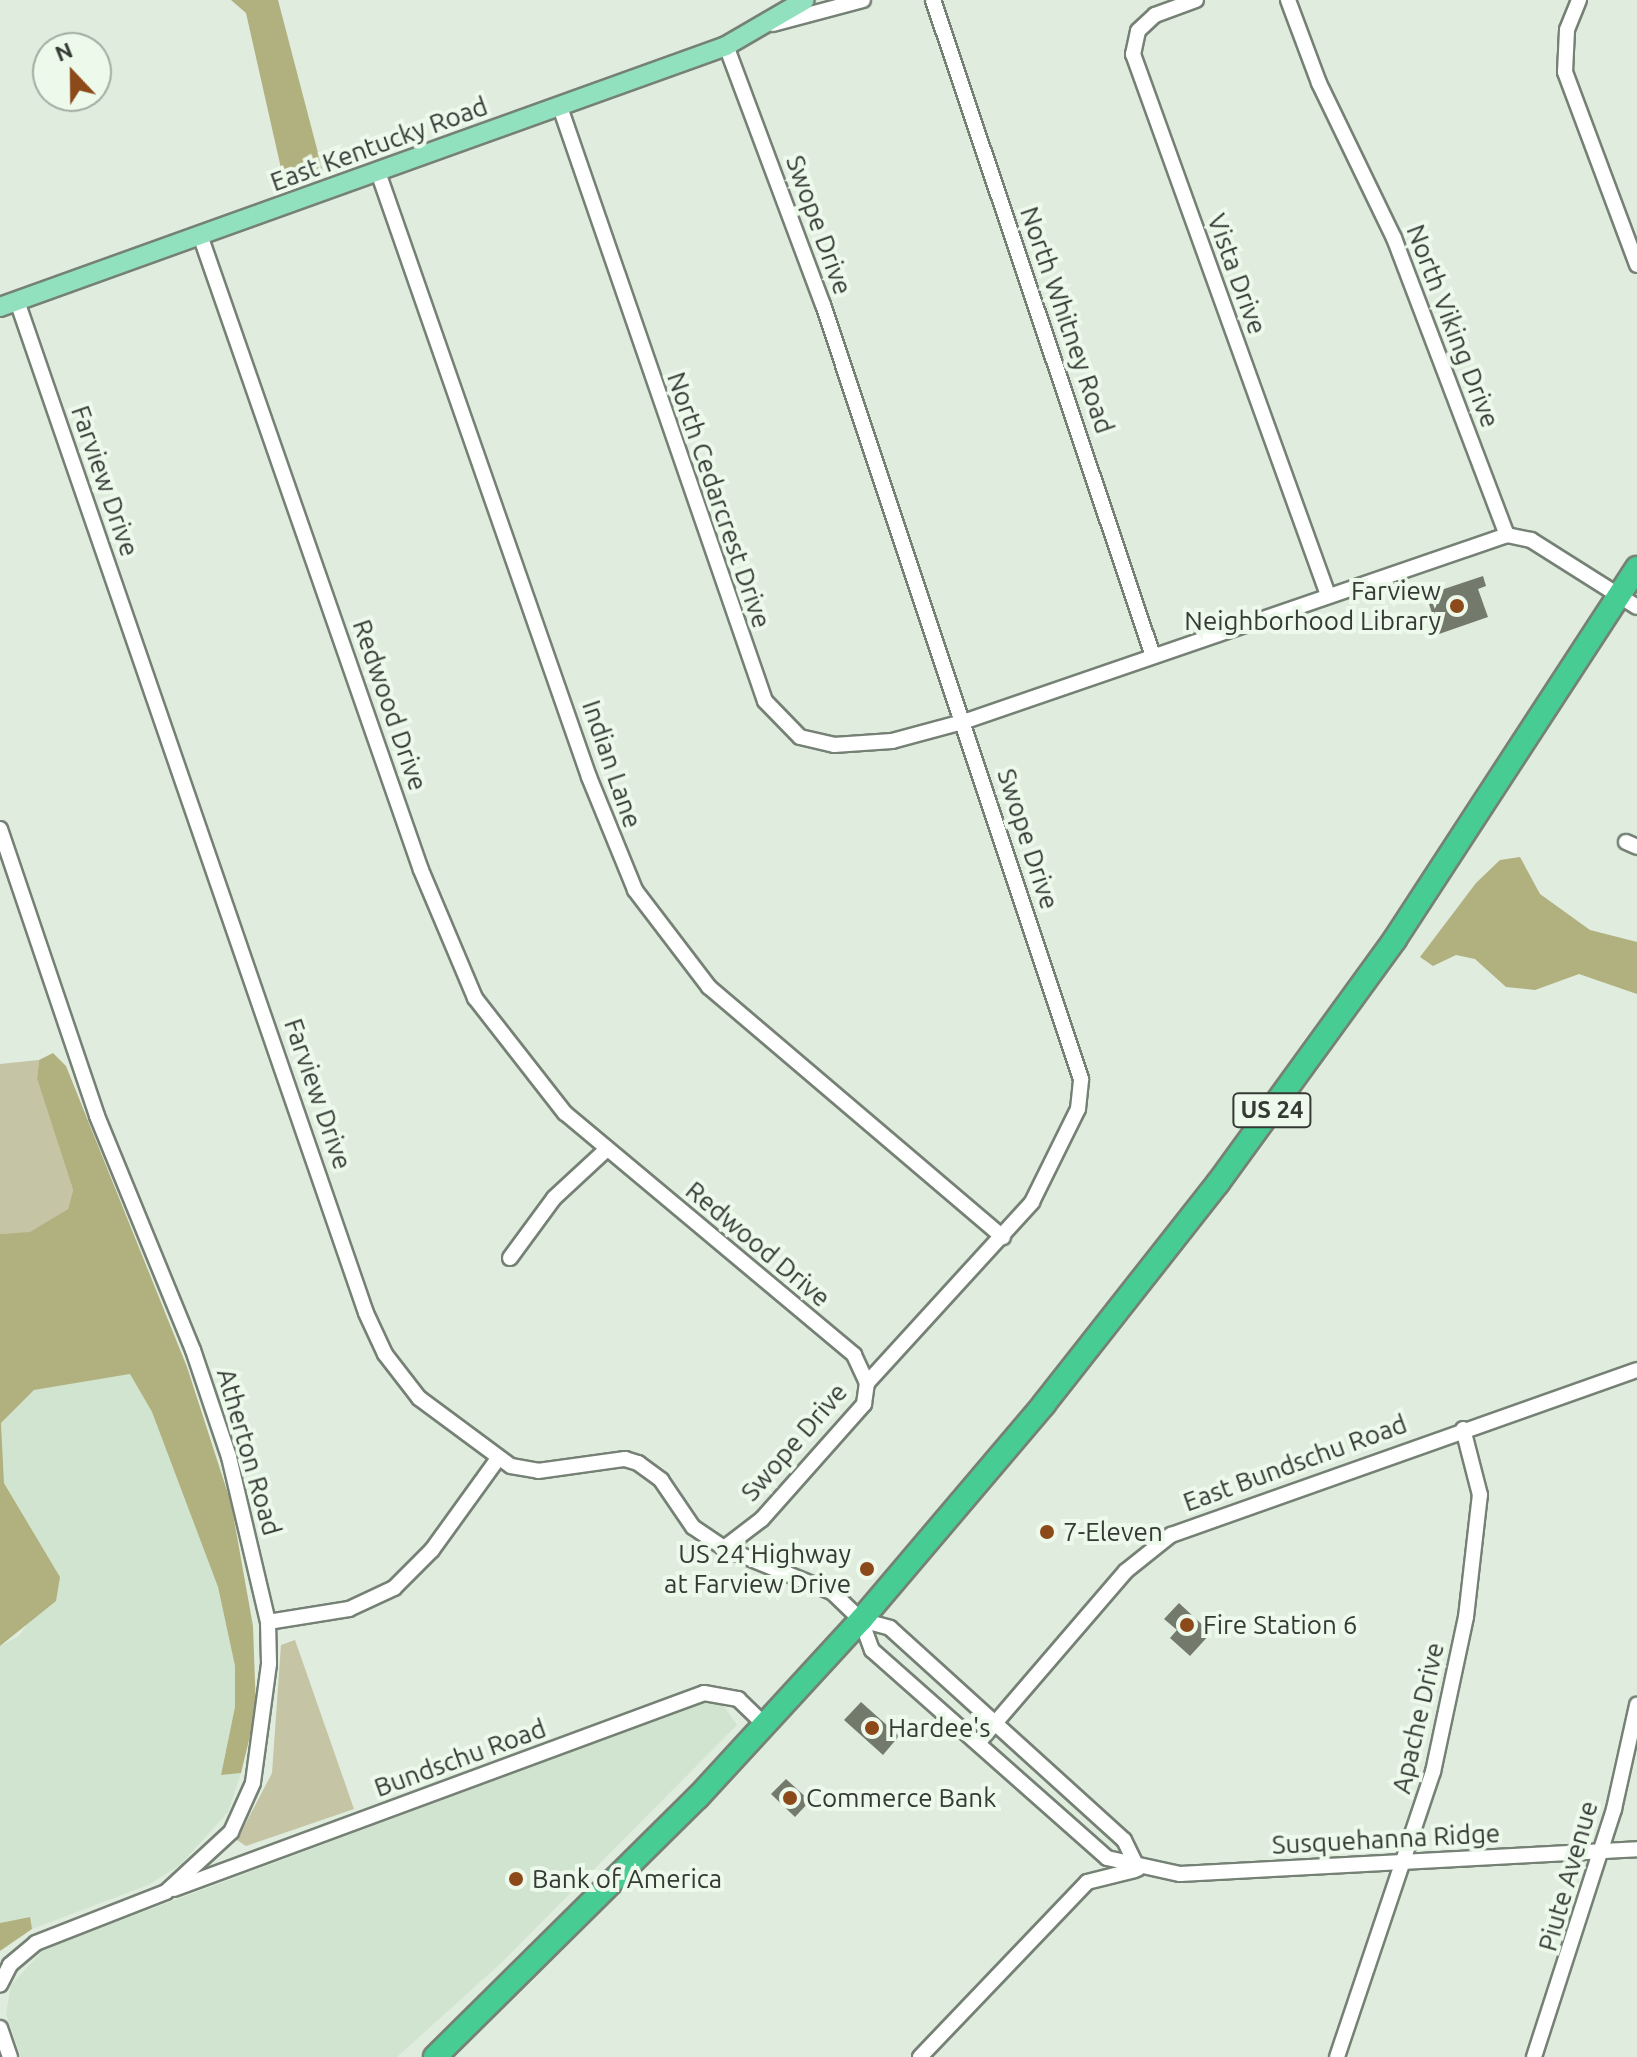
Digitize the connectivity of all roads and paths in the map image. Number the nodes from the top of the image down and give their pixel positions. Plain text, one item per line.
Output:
1 (805, 0) edge
2 (863, 0) edge
3 (933, 0) edge
4 (1196, 0) edge
5 (1288, 0) edge
6 (1579, 0) edge
7 (773, 24) junction
8 (726, 46) junction
9 (560, 107) junction
10 (378, 172) junction
11 (200, 235) junction
12 (1637, 265) edge
13 (8, 304) edge
14 (1507, 535) junction
15 (1637, 568) edge
16 (1328, 595) junction
17 (1628, 602) edge
18 (1153, 656) junction
19 (963, 722) junction
20 (0, 829) edge
21 (607, 1149) junction
22 (1003, 1237) junction
23 (510, 1258) dead end
24 (1637, 1370) edge
25 (867, 1383) junction
26 (1463, 1429) junction
27 (497, 1460) junction
28 (724, 1548) junction
29 (861, 1620) junction
30 (268, 1622) junction
31 (947, 1680) junction
32 (929, 1699) junction
33 (1637, 1705) edge
34 (764, 1724) junction
35 (993, 1724) junction
36 (978, 1743) junction
37 (1637, 1849) edge
38 (1597, 1851) junction
39 (1404, 1862) junction
40 (1138, 1869) junction
41 (166, 1892) junction
42 (0, 1985) edge
43 (0, 2028) edge
44 (10, 2057) edge
45 (435, 2057) edge
46 (920, 2057) edge
47 (1337, 2057) edge
48 (1534, 2057) edge

1 - 7 main road, East Kentucky Road
2 - 7 street, East Kentucky Road
3 - 18 street, North Whitney Road
4 - 16 street, Vista Drive
5 - 14 street, North Viking Drive
6 - 12 street
7 - 8 main road, East Kentucky Road
8 - 9 main road, East Kentucky Road
8 - 19 street, Swope Drive
9 - 10 main road, East Kentucky Road
9 - 19 street, North Cedarcrest Drive
10 - 11 main road, East Kentucky Road
10 - 22 street, Indian Lane
11 - 13 main road, East Kentucky Road
11 - 21 street, Redwood Drive
13 - 27 street, Farview Drive
14 - 16 street, North Cedarcrest Drive
14 - 17 street
15 - 17 highway, US 24
16 - 18 street, North Cedarcrest Drive
17 - 29 highway, US 24
18 - 19 street, North Cedarcrest Drive
19 - 22 street, Swope Drive
20 - 30 street, Atherton Road
21 - 23 street
21 - 25 street, Redwood Drive
22 - 25 street, Swope Drive
24 - 26 street, East Bundschu Road
25 - 28 street, Swope Drive
26 - 35 street, East Bundschu Road
26 - 39 street, Apache Drive
27 - 28 street, Farview Drive
27 - 30 street
28 - 29 street, Farview Drive
29 - 31 street
29 - 32 street, Susquehanna Ridge
29 - 34 highway, US 24
30 - 41 street, Atherton Road
31 - 32 street
31 - 35 street
32 - 36 street, Susquehanna Ridge
33 - 38 street, Piute Avenue
34 - 41 street, Bundschu Road
34 - 45 highway, US 24
35 - 36 street, East Bundschu Road
35 - 40 street
36 - 40 street, Susquehanna Ridge
37 - 38 street, Susquehanna Ridge
38 - 39 street, Susquehanna Ridge
38 - 48 street, Piute Avenue
39 - 40 street, Susquehanna Ridge
39 - 47 street, Apache Drive
40 - 46 street
41 - 42 street, Atherton Road
43 - 44 street

